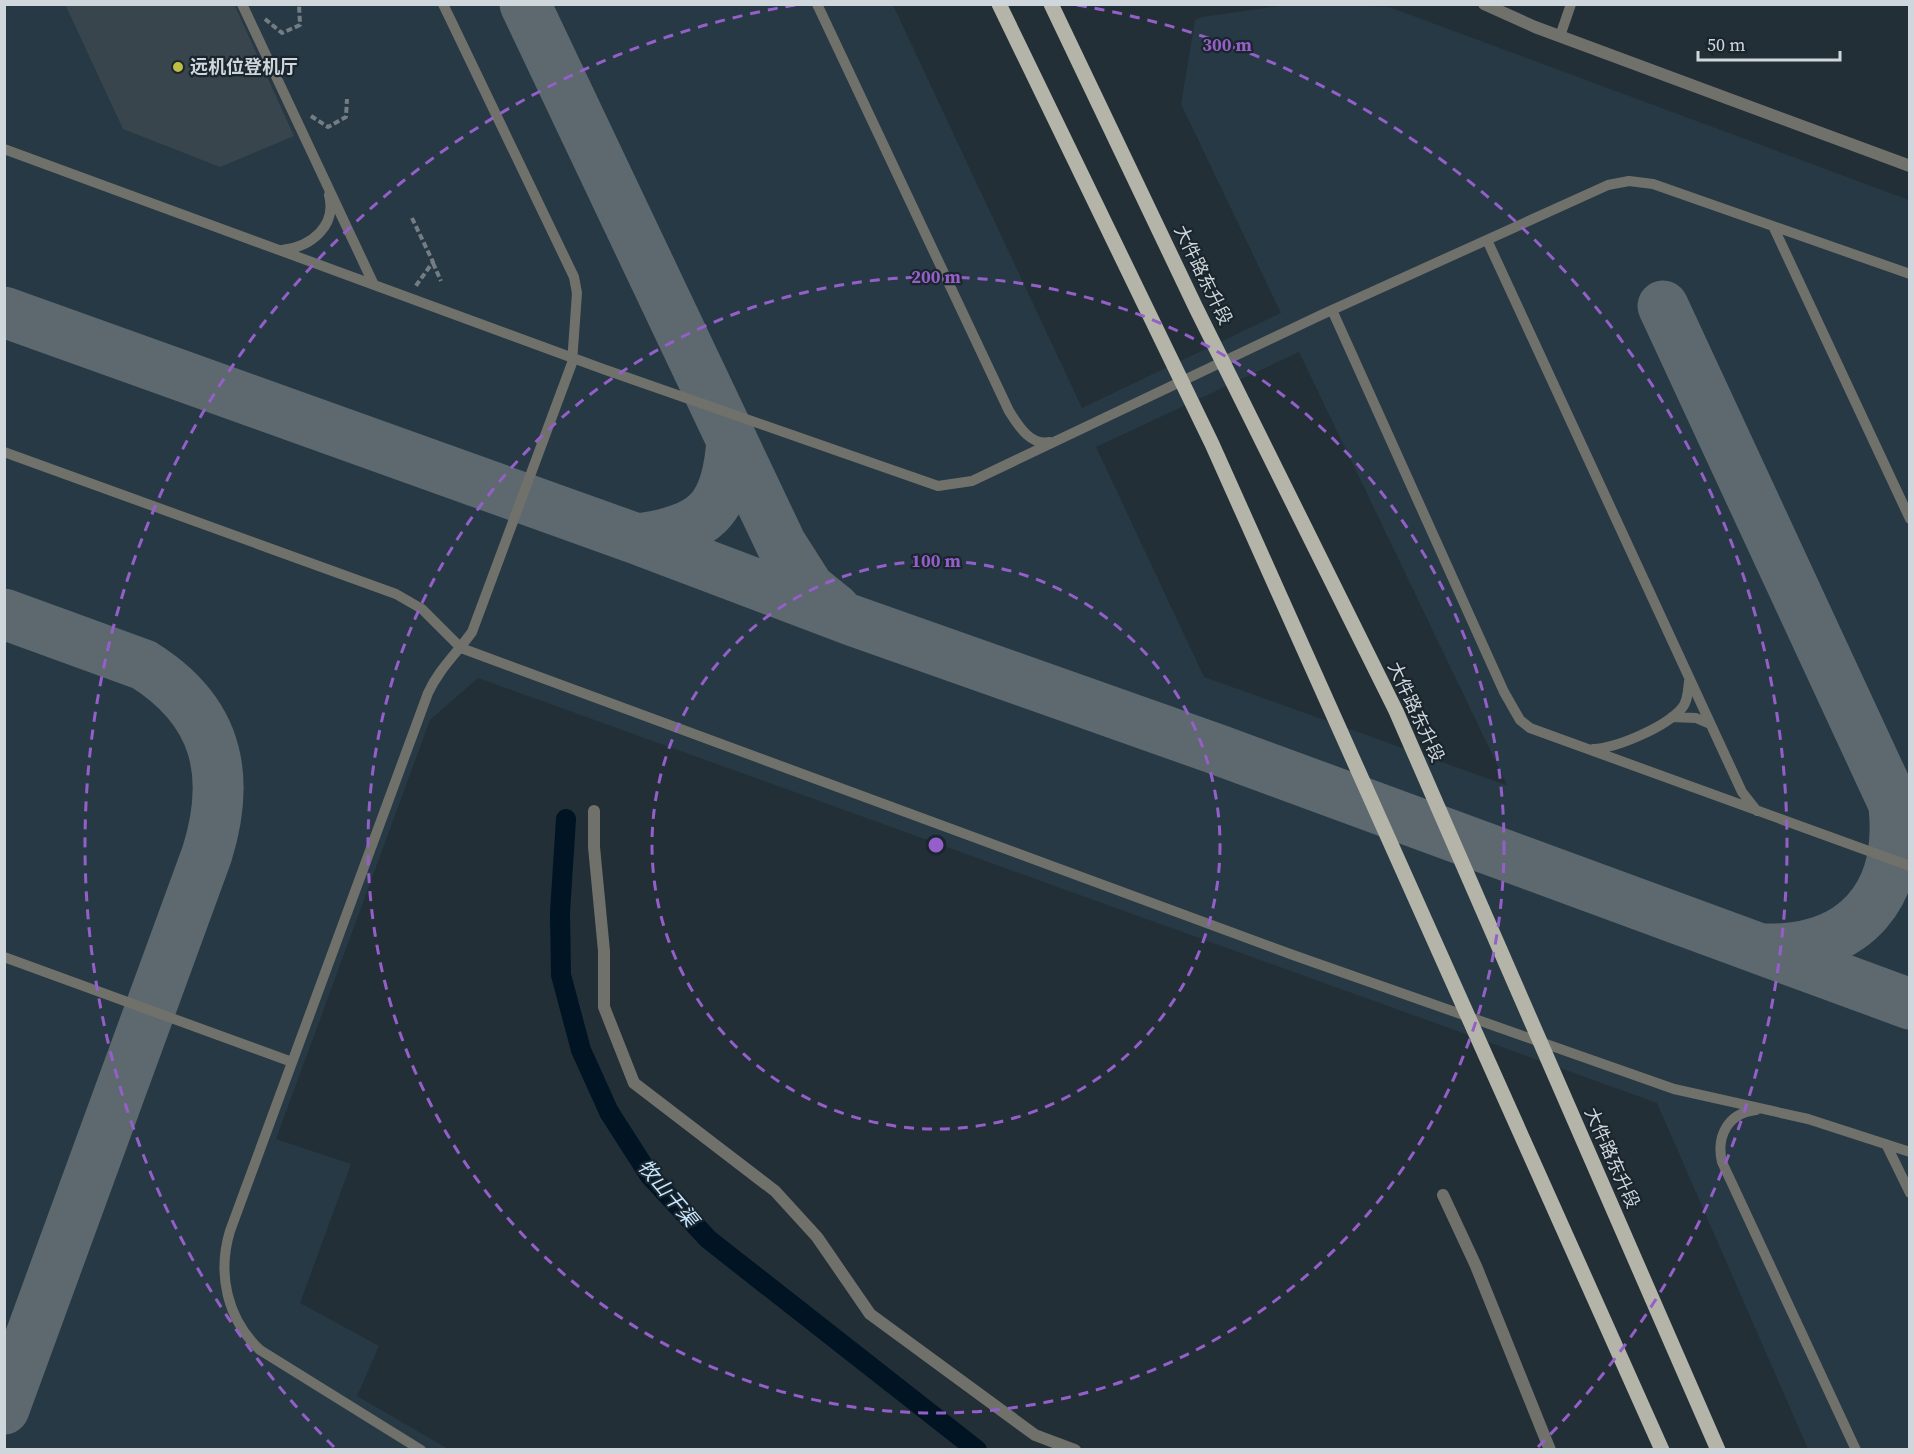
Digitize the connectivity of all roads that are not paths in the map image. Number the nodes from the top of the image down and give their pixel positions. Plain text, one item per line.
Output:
1 (242, 4) edge
2 (443, 4) edge
3 (817, 4) edge
4 (999, 4) edge
5 (1051, 4) edge
6 (1484, 4) edge
7 (1571, 4) edge
8 (1560, 36) junction
9 (4, 149) edge
10 (1910, 166) edge
11 (325, 180) junction
12 (1773, 226) junction
13 (1487, 240) junction
14 (279, 250) junction
15 (1910, 274) edge
16 (374, 285) junction
17 (1332, 310) junction
18 (573, 358) junction
19 (1056, 441) junction
20 (4, 452) edge
21 (1910, 519) edge
22 (461, 648) junction
23 (1689, 678) junction
24 (1672, 717) junction
25 (1710, 724) junction
26 (1590, 750) junction
27 (594, 812) dead end
28 (1765, 815) junction
29 (1910, 866) edge
30 (4, 957) edge
31 (292, 1062) junction
32 (1763, 1109) junction
33 (1886, 1144) junction
34 (1910, 1152) edge
35 (1910, 1193) edge
36 (1443, 1195) dead end
37 (421, 1449) edge
38 (1075, 1449) edge
39 (1550, 1449) edge
40 (1662, 1449) edge
41 (1718, 1449) edge
42 (1856, 1449) edge

1 - 11 lane
2 - 18 lane
3 - 19 lane
4 - 40 main road
5 - 41 main road, 大件路东升段
6 - 8 street
7 - 8 lane
8 - 10 street
9 - 14 lane
11 - 14 lane
11 - 16 lane
12 - 13 lane
12 - 15 lane
12 - 21 lane
13 - 17 lane
13 - 23 lane
14 - 16 lane
16 - 18 lane
17 - 19 lane
17 - 26 lane
18 - 19 lane
18 - 22 lane
20 - 22 lane
22 - 31 lane
22 - 32 lane
23 - 24 lane
23 - 25 lane
24 - 25 lane
24 - 26 lane
25 - 28 lane
26 - 28 lane
27 - 38 street
28 - 29 lane
30 - 31 lane
31 - 37 lane
32 - 33 lane
32 - 42 lane
33 - 34 lane
33 - 35 lane
36 - 39 street

